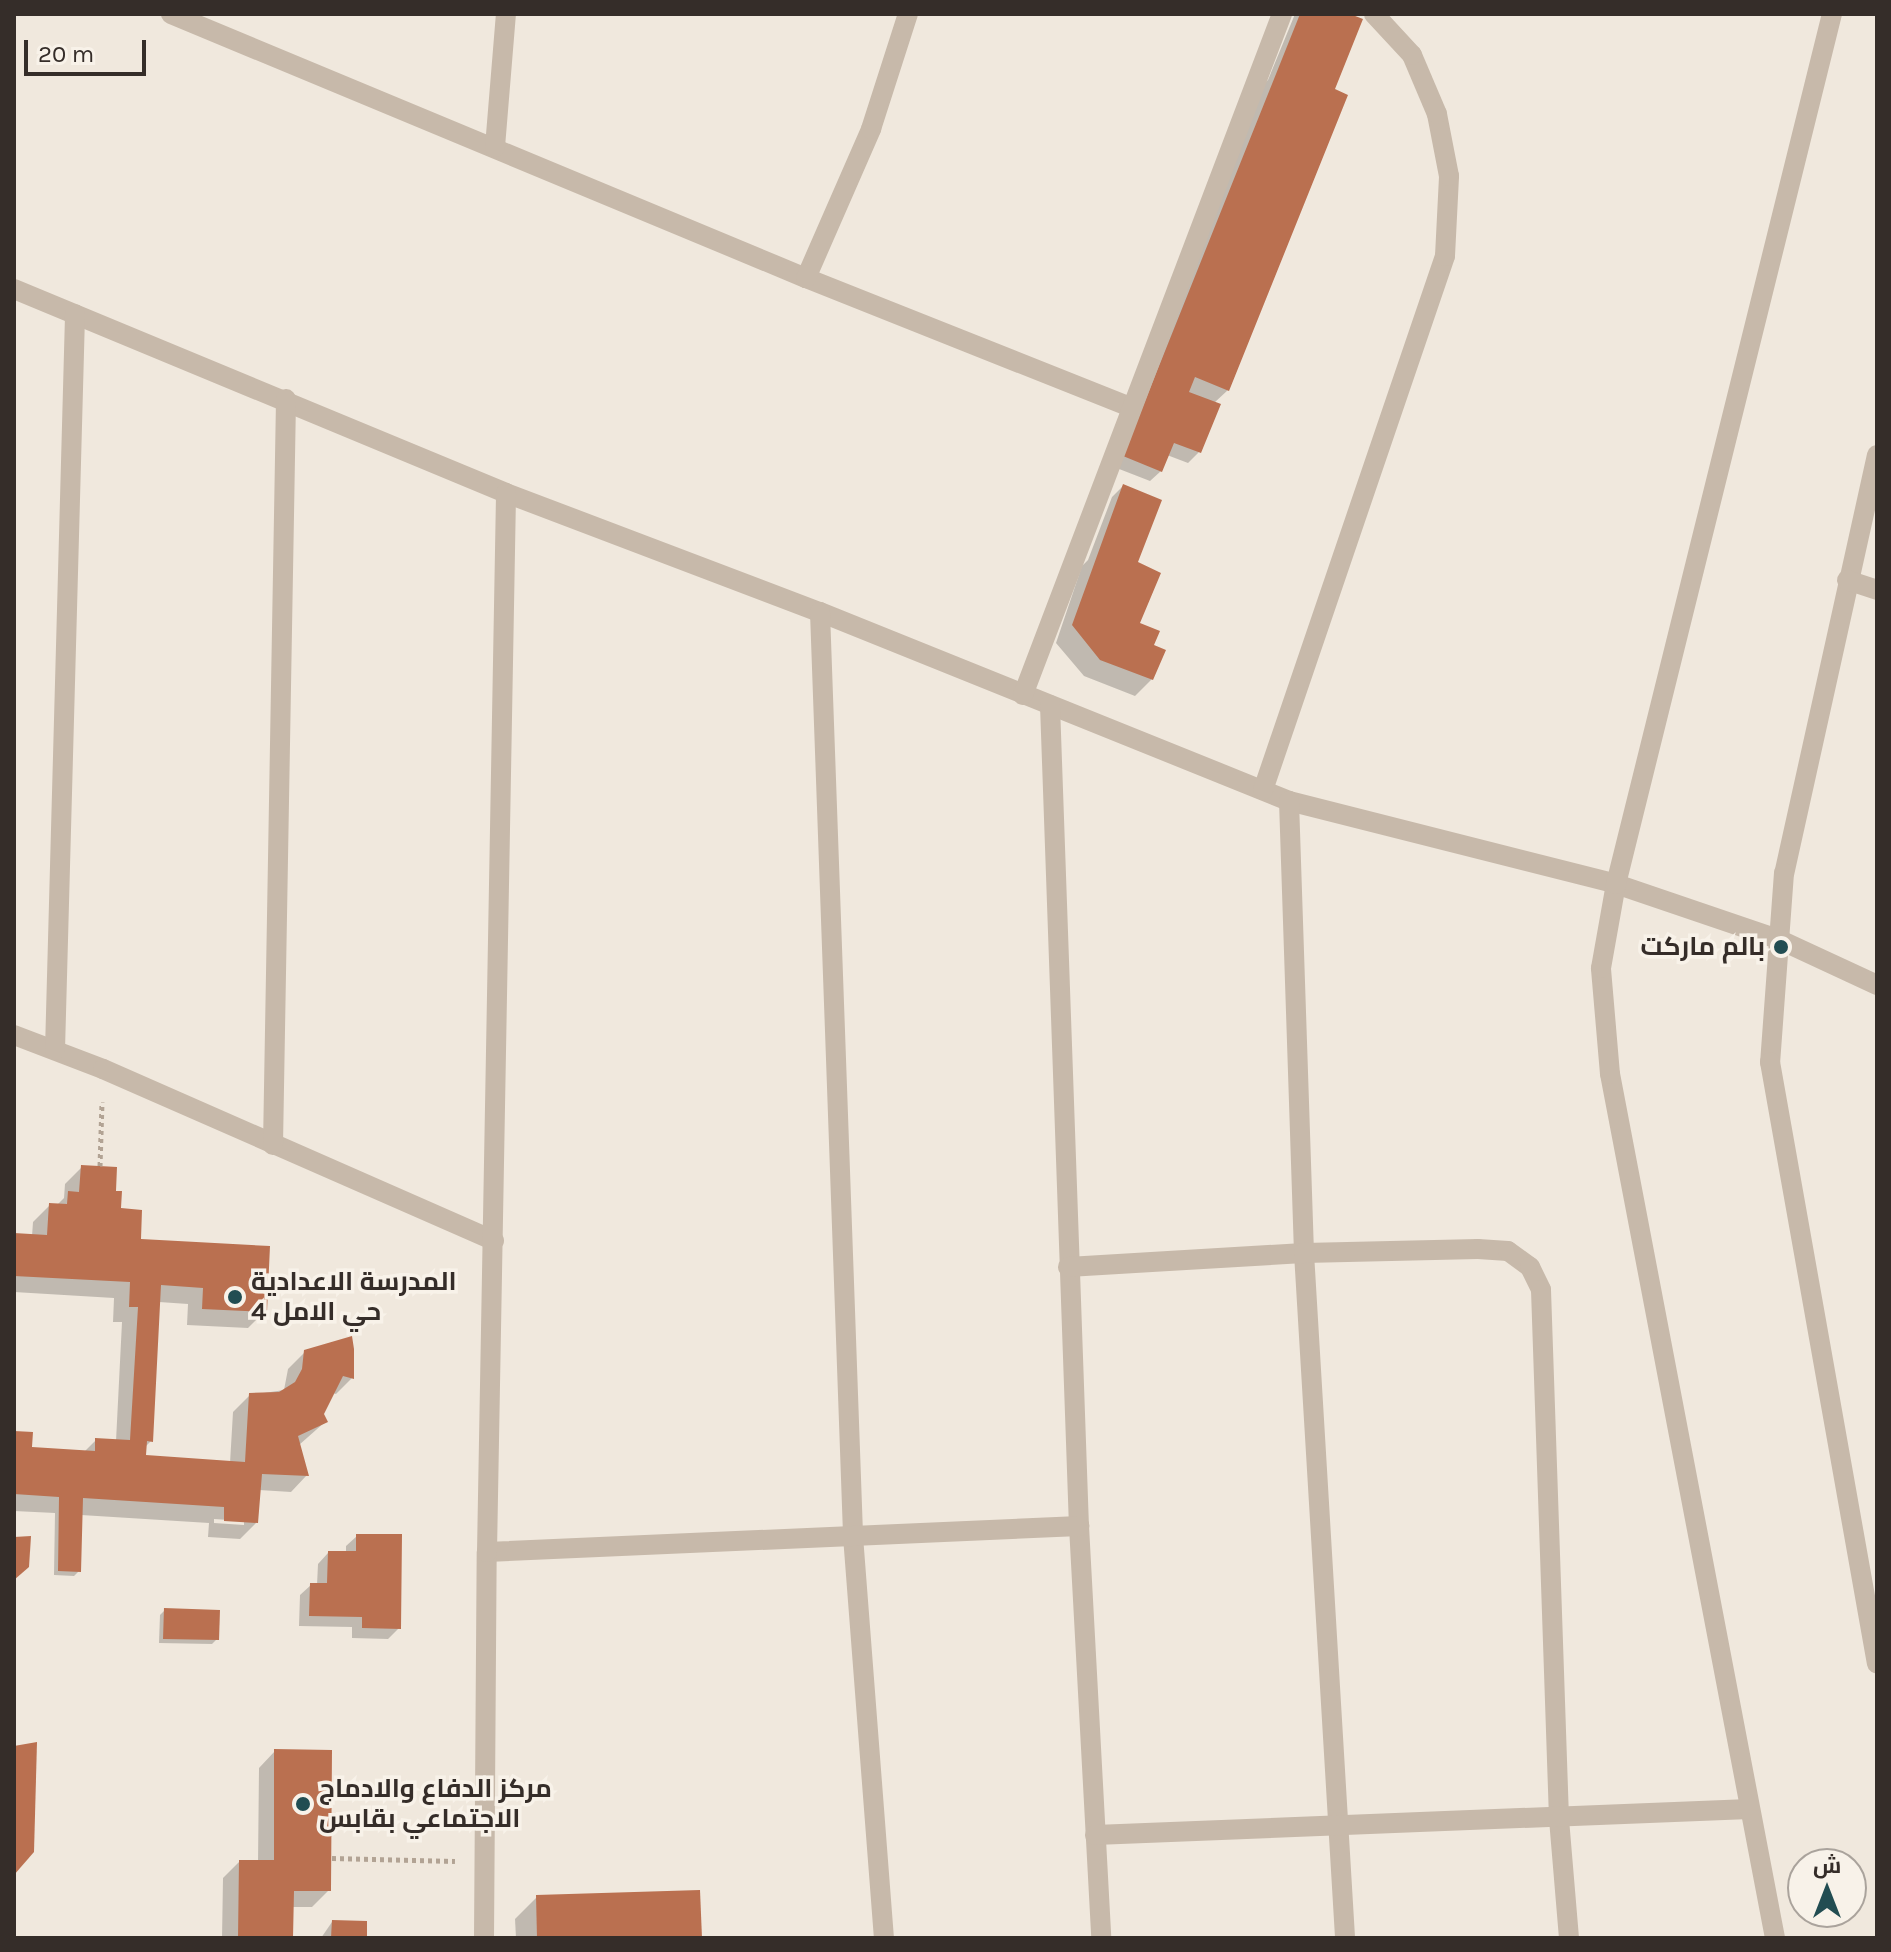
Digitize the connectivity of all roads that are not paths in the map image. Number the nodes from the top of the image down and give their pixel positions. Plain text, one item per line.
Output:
1 (171, 14) edge
2 (506, 14) edge
3 (908, 14) edge
4 (1282, 14) edge
5 (1374, 14) edge
6 (1832, 14) edge
7 (495, 147) junction
8 (806, 278) junction
9 (14, 289) edge
10 (75, 314) junction
11 (286, 399) junction
12 (1130, 407) junction
13 (1877, 455) edge
14 (506, 493) junction
15 (1847, 580) junction
16 (1877, 590) edge
17 (820, 612) junction
18 (1023, 695) junction
19 (1050, 705) junction
20 (1263, 790) junction
21 (1289, 801) junction
22 (1616, 884) junction
23 (1778, 939) junction
24 (1877, 985) edge
25 (14, 1035) edge
26 (55, 1050) junction
27 (273, 1145) junction
28 (494, 1241) junction
29 (1304, 1253) junction
30 (1068, 1267) junction
31 (1079, 1526) junction
32 (853, 1536) junction
33 (487, 1552) junction
34 (1877, 1664) edge
35 (1749, 1809) junction
36 (1559, 1819) junction
37 (1338, 1828) junction
38 (1095, 1835) junction
39 (484, 1938) edge
40 (884, 1938) edge
41 (1101, 1938) edge
42 (1345, 1938) edge
43 (1569, 1938) edge
44 (1775, 1938) edge

1 - 7 street
2 - 7 street
3 - 8 street
4 - 12 street
5 - 20 street
6 - 22 street
7 - 8 street
8 - 12 street
9 - 10 street
10 - 11 street
10 - 26 street
11 - 14 street
11 - 27 street
12 - 18 street
13 - 15 street
14 - 17 street
14 - 28 street
15 - 16 street
15 - 23 street
17 - 18 street
17 - 32 street
18 - 19 street
19 - 20 street
19 - 30 street
20 - 21 street
21 - 22 street
21 - 29 street
22 - 23 street
22 - 35 street
23 - 24 street
23 - 34 street
25 - 26 street
26 - 27 street
27 - 28 street
28 - 33 street
29 - 30 street
29 - 36 street
29 - 37 street
30 - 31 street
31 - 32 street
31 - 38 street
32 - 33 street
32 - 40 street
33 - 39 street
35 - 36 street
35 - 44 street
36 - 37 street
36 - 43 street
37 - 38 street
37 - 42 street
38 - 41 street

